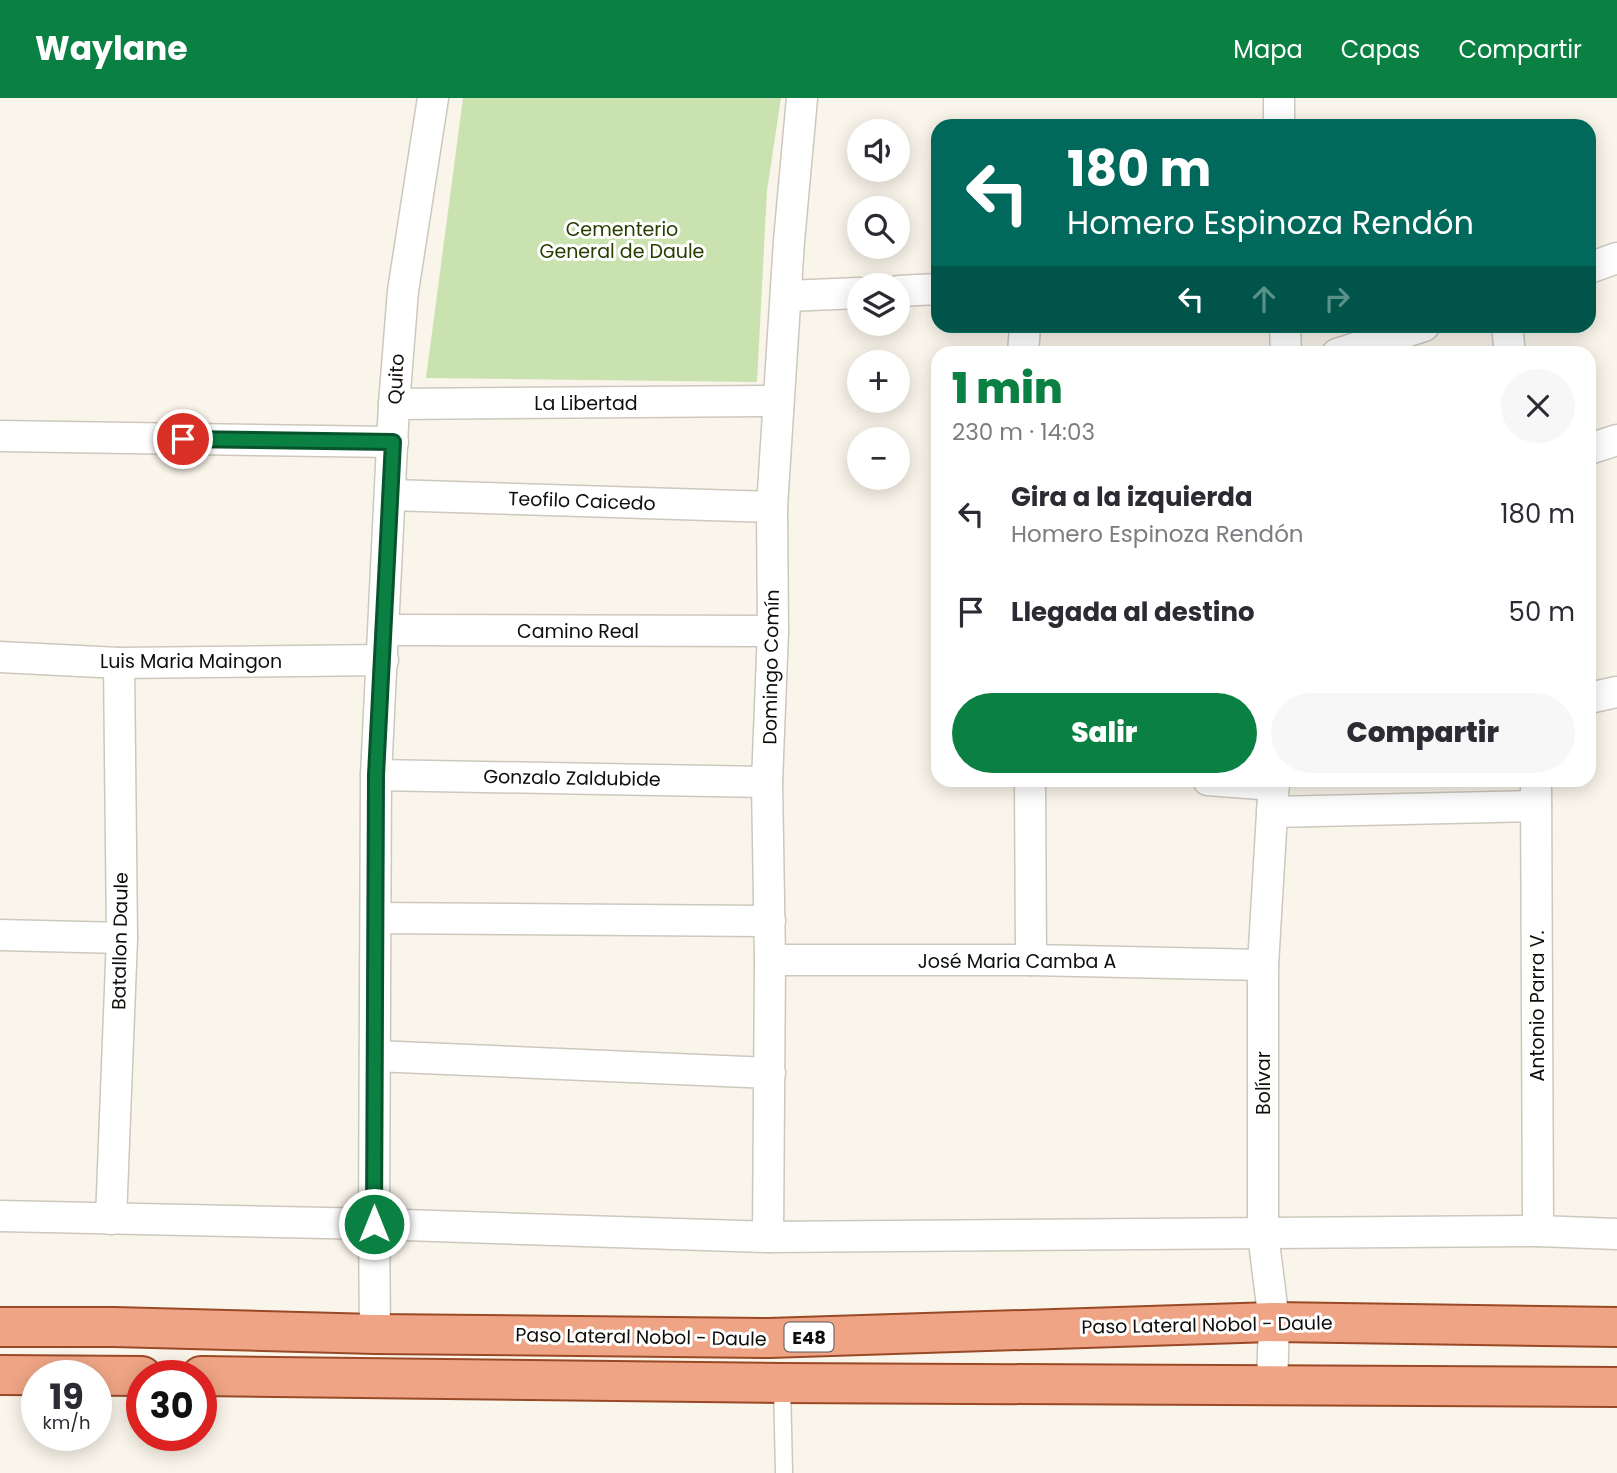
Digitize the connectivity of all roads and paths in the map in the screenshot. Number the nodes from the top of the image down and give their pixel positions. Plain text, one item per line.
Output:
1 (433, 98) edge
2 (803, 98) edge
3 (1279, 98) edge
4 (1279, 119) edge
5 (1617, 258) edge
6 (1596, 266) edge
7 (931, 289) edge
8 (910, 290) edge
9 (847, 294) edge
10 (787, 296) junction
11 (1402, 333) edge
12 (1362, 346) edge
13 (778, 401) junction
14 (394, 404) junction
15 (0, 436) edge
16 (1617, 440) edge
17 (393, 442) junction
18 (1596, 447) edge
19 (391, 495) junction
20 (772, 507) junction
21 (384, 630) junction
22 (773, 631) junction
23 (0, 657) edge
24 (383, 660) junction
25 (119, 663) junction
26 (1617, 692) edge
27 (1596, 696) edge
28 (376, 775) junction
29 (768, 782) junction
30 (1030, 787) edge
31 (1243, 787) edge
32 (1273, 793) edge
33 (1536, 793) edge
34 (376, 918) junction
35 (770, 921) junction
36 (0, 936) edge
37 (122, 938) junction
38 (770, 960) junction
39 (1031, 960) junction
40 (1263, 965) junction
41 (375, 1056) junction
42 (770, 1073) junction
43 (0, 1216) edge
44 (111, 1219) junction
45 (374, 1224) junction
46 (1538, 1231) junction
47 (1264, 1234) junction
48 (1617, 1234) edge
49 (768, 1237) junction
50 (1274, 1322) junction
51 (0, 1327) edge
52 (1617, 1327) edge
53 (375, 1334) junction
54 (0, 1374) edge
55 (126, 1376) edge
56 (217, 1376) edge
57 (782, 1383) junction
58 (1272, 1385) junction
59 (1617, 1387) edge
60 (784, 1473) edge

1 - 14 street, Quito
2 - 10 street, Domingo Comín
3 - 4 street
5 - 6 street
7 - 8 street
9 - 10 street
10 - 13 street, Domingo Comín
11 - 12 street
13 - 14 street, La Libertad
13 - 20 street, Domingo Comín
14 - 17 street, Quito
15 - 17 street
16 - 18 street
17 - 19 street, Quito
19 - 20 street, Teofilo Caicedo
19 - 21 street, Quito
20 - 22 street, Domingo Comín
21 - 22 street, Camino Real
21 - 24 street, Quito
22 - 29 street, Domingo Comín
23 - 25 street, Luis Maria Maingon
24 - 25 street, Luis Maria Maingon
24 - 28 street, Quito
25 - 37 street, Batallon Daule
26 - 27 street
28 - 29 street, Gonzalo Zaldubide
28 - 34 street, Quito
29 - 35 street, Domingo Comín
30 - 39 street
31 - 32 street
32 - 33 street
32 - 40 street, Bolívar
33 - 46 street, Antonio Parra V.
34 - 35 street
34 - 41 street, Quito
35 - 38 street, Domingo Comín
36 - 37 street
37 - 44 street, Batallon Daule
38 - 39 street, José Maria Camba A
38 - 42 street, Domingo Comín
39 - 40 street, José Maria Camba A
40 - 47 street, Bolívar
41 - 42 street
41 - 45 street, Quito
42 - 49 street, Domingo Comín
43 - 44 street
44 - 45 street
45 - 49 street
45 - 53 street, Quito
46 - 47 street
46 - 48 street
47 - 49 street
47 - 50 street, Bolívar
50 - 52 main road, Paso Lateral Nobol - Daule / E48
50 - 53 main road, Paso Lateral Nobol - Daule / E48
50 - 58 street, Bolívar
51 - 53 main road, Paso Lateral Nobol - Daule / E48
54 - 55 main road
56 - 57 main road
57 - 58 main road
57 - 60 lane
58 - 59 main road

